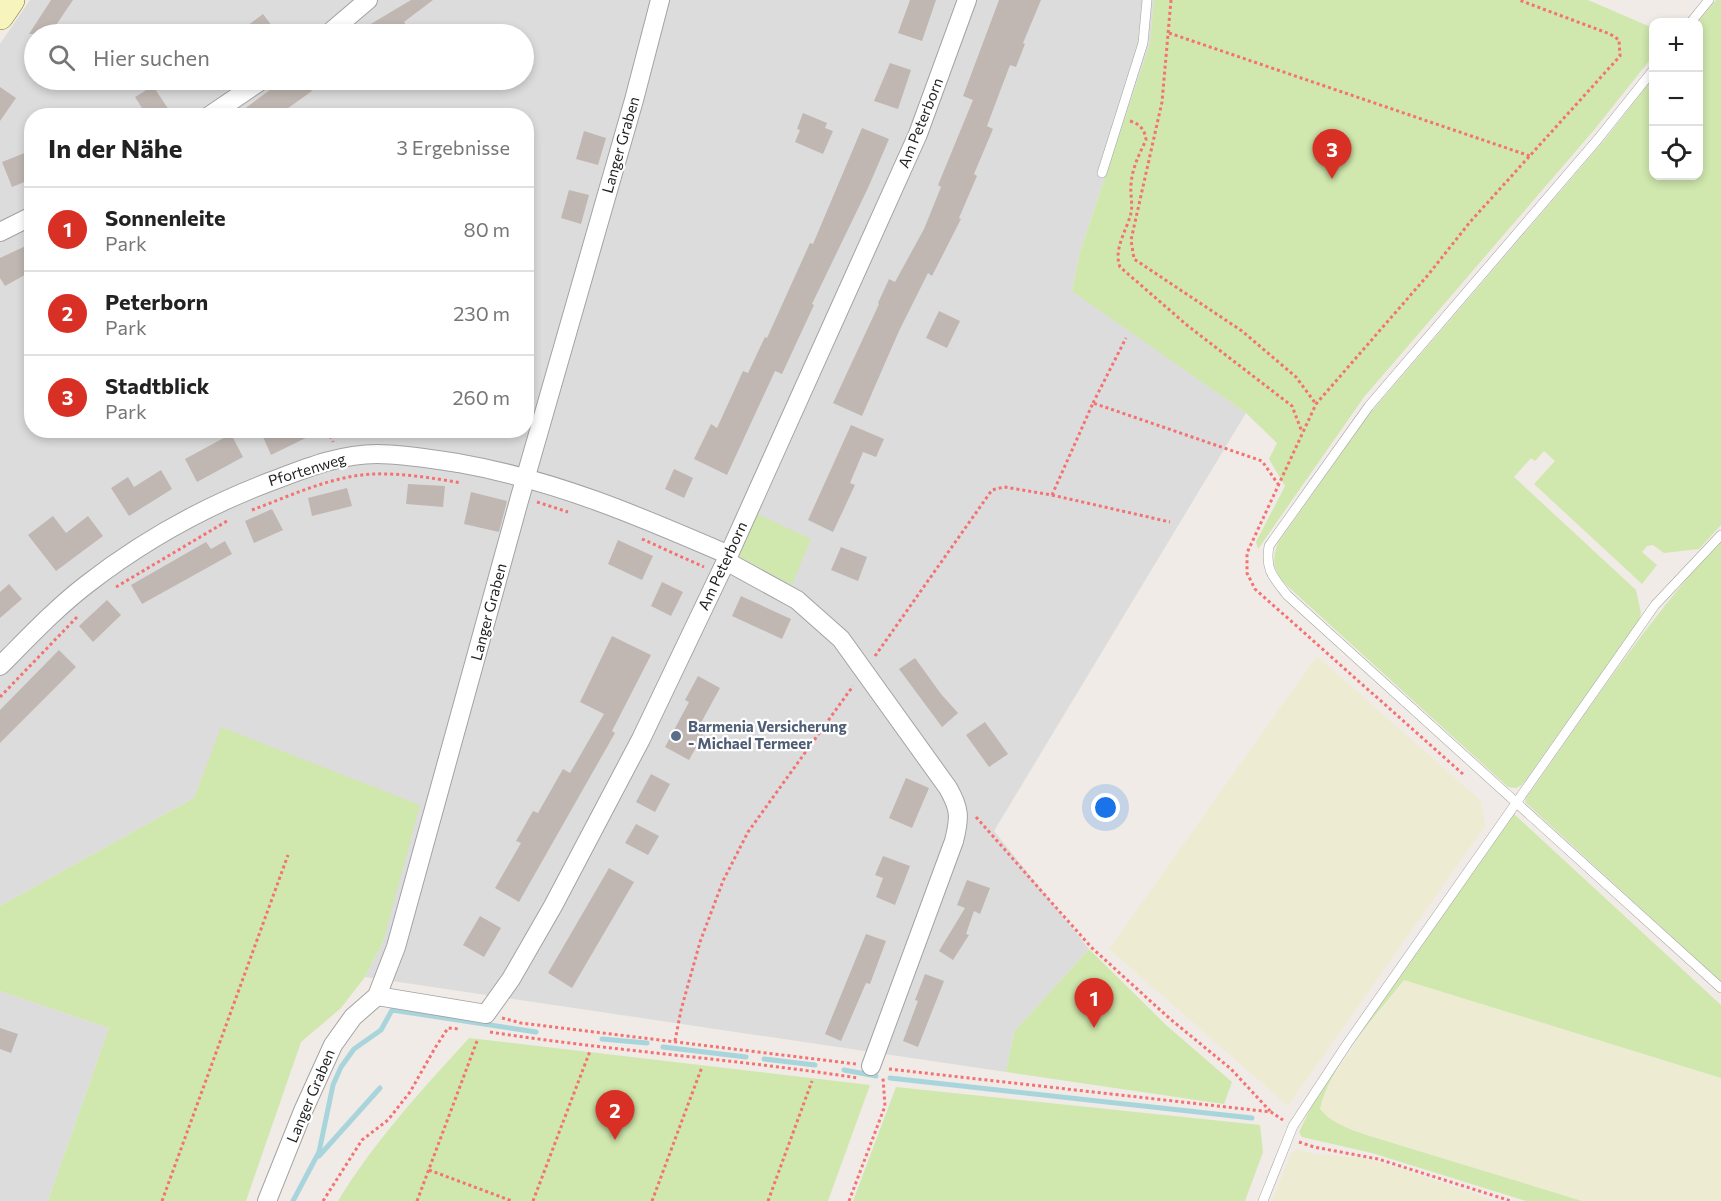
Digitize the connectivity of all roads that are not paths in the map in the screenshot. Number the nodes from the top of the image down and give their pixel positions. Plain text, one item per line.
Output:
1 (11, 0) edge
2 (368, 0) edge
3 (660, 0) edge
4 (967, 0) edge
5 (1147, 0) edge
6 (1709, 0) edge
7 (0, 16) edge
8 (1694, 18) edge
9 (340, 24) edge
10 (1651, 72) edge
11 (247, 90) edge
12 (220, 108) edge
13 (1102, 173) dead end
14 (24, 220) edge
15 (0, 232) edge
16 (526, 478) junction
17 (1721, 535) edge
18 (725, 563) junction
19 (0, 666) edge
20 (1517, 801) junction
21 (1721, 988) edge
22 (377, 996) junction
23 (872, 1073) road end
24 (267, 1201) edge
25 (1263, 1201) edge

1 - 7 main road
2 - 9 street
3 - 16 street, Langer Graben
4 - 18 street, Am Peterborn
5 - 13 lane
6 - 8 lane
10 - 20 lane
11 - 12 street
14 - 15 street
16 - 18 street, Pfortenweg
16 - 19 street, Pfortenweg
16 - 22 street, Langer Graben
17 - 20 lane
18 - 22 street, Am Peterborn
18 - 23 street, Pfortenweg
20 - 21 lane
20 - 25 lane
22 - 24 street, Langer Graben

